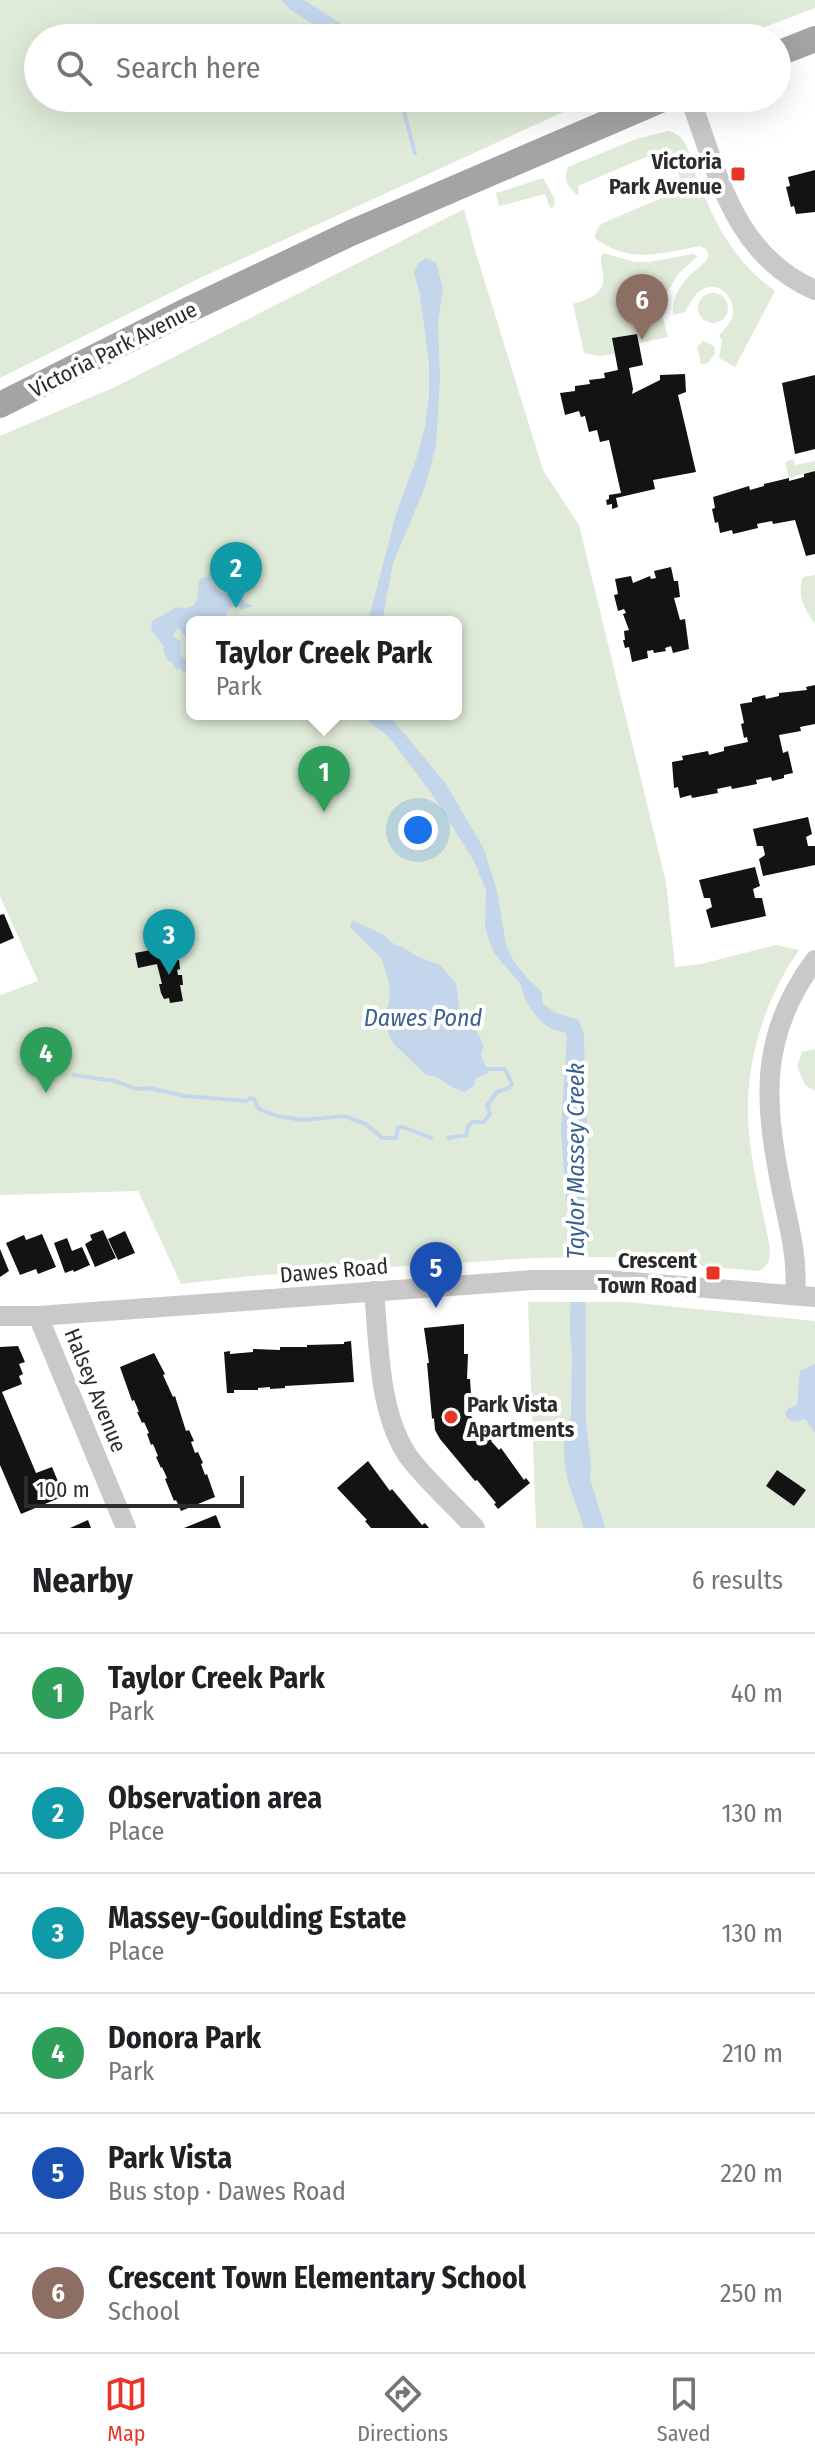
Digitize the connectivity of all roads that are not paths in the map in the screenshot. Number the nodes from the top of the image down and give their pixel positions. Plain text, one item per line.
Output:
1 (815, 39) edge
2 (791, 48) edge
3 (632, 112) edge
4 (695, 112) edge
5 (815, 290) edge
6 (0, 405) edge
7 (815, 960) edge
8 (374, 1291) junction
9 (805, 1296) edge
10 (0, 1316) edge
11 (38, 1316) junction
12 (126, 1528) edge
13 (475, 1528) edge

1 - 2 main road
3 - 6 main road, Victoria Park Avenue
4 - 5 street
7 - 9 street
8 - 9 street, Dawes Road
8 - 11 street, Dawes Road
8 - 13 street
10 - 11 street, Dawes Road
11 - 12 street, Halsey Avenue

